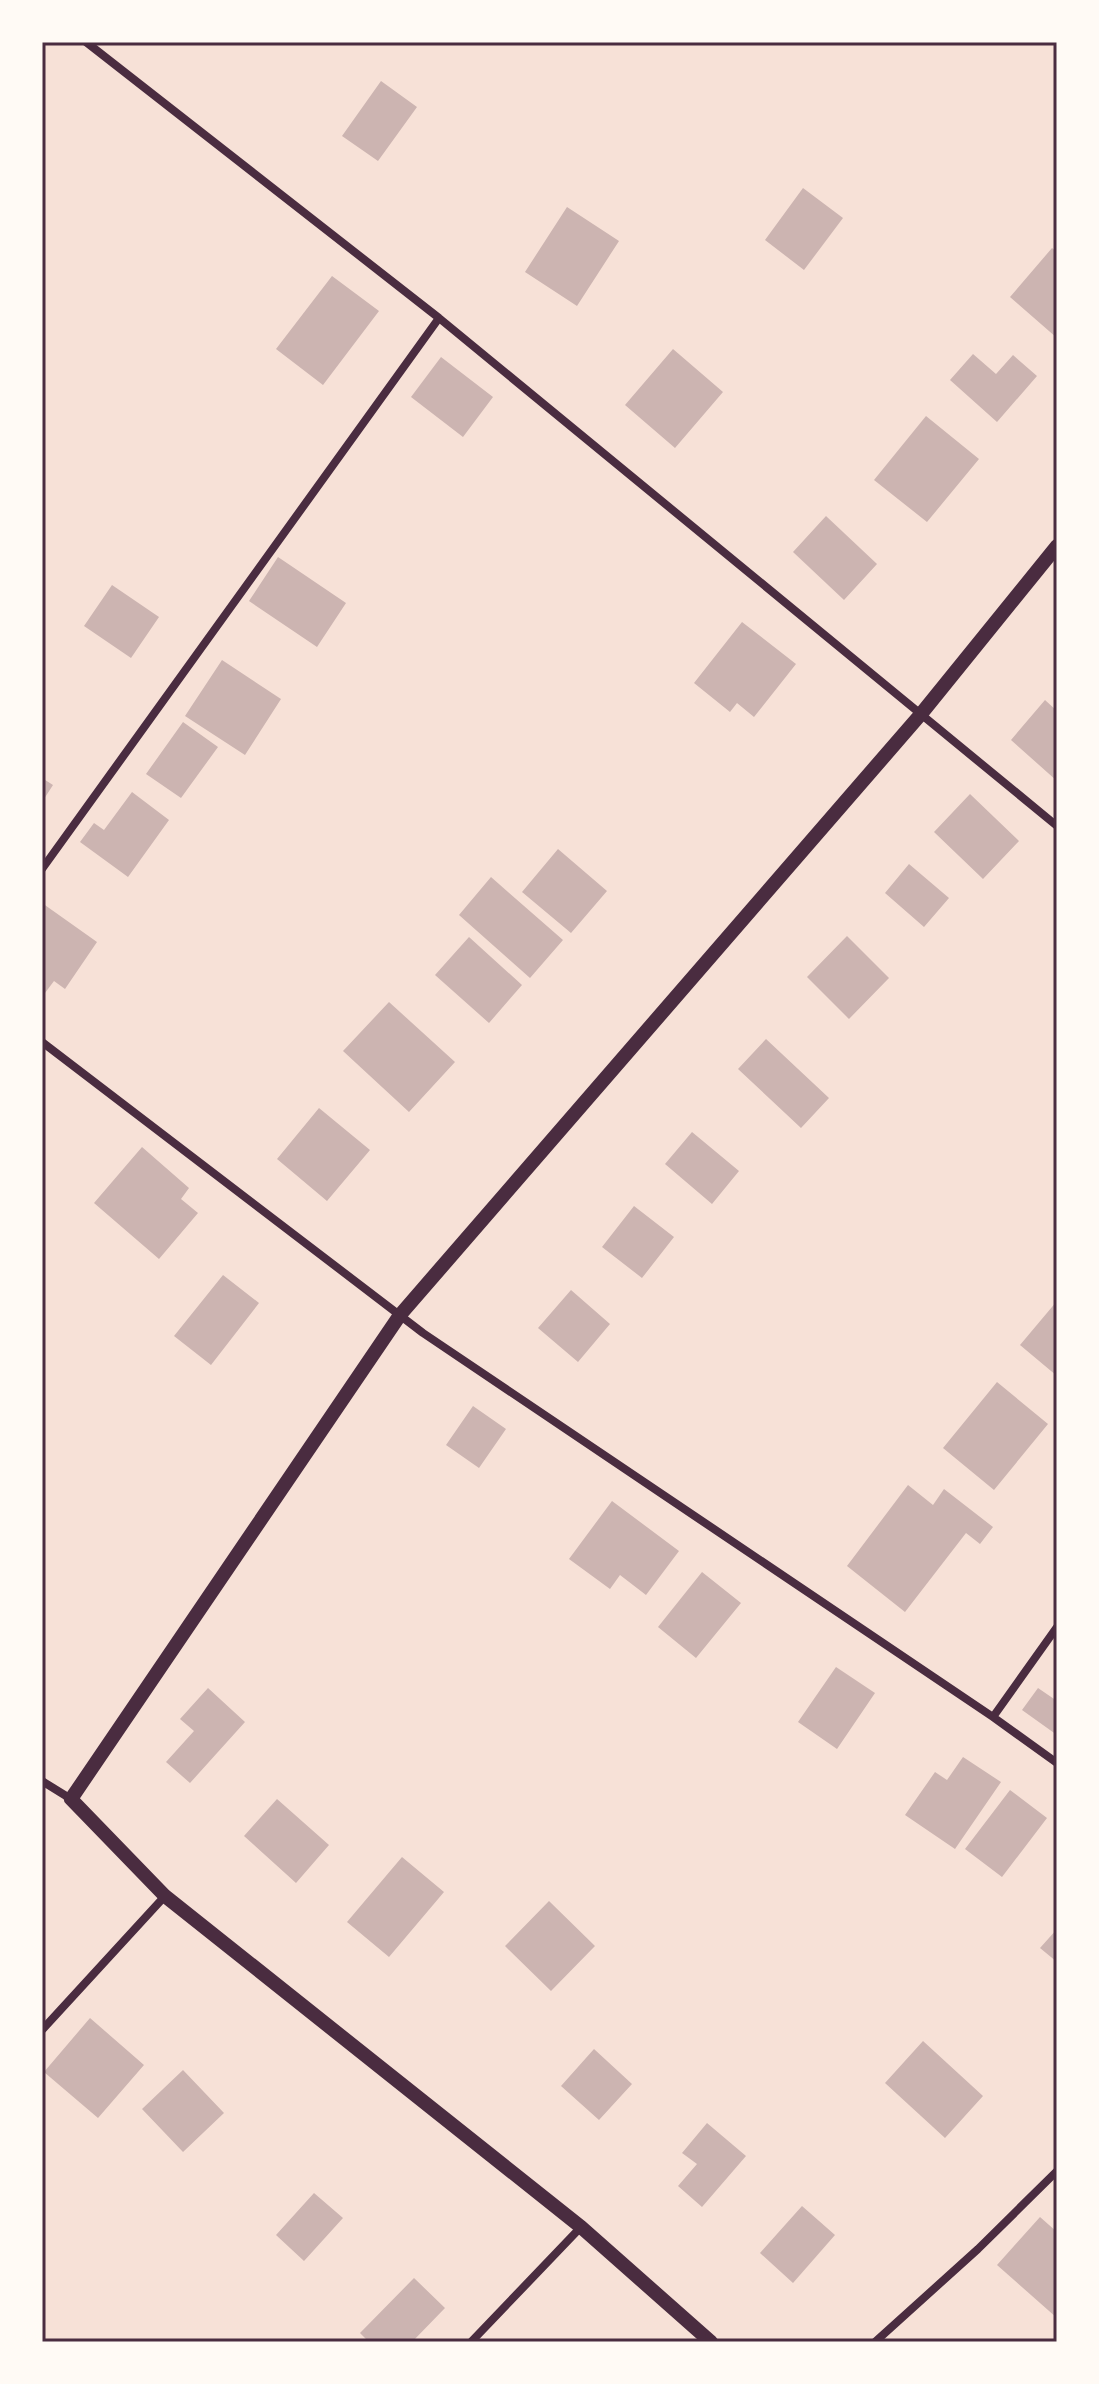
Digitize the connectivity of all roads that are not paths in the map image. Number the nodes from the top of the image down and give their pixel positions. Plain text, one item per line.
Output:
1 (86, 42) edge
2 (439, 318) junction
3 (1057, 546) edge
4 (921, 714) junction
5 (1057, 826) edge
6 (42, 869) edge
7 (42, 1042) edge
8 (400, 1315) junction
9 (1057, 1627) edge
10 (993, 1717) junction
11 (1057, 1763) edge
12 (42, 1781) edge
13 (71, 1799) junction
14 (165, 1896) junction
15 (42, 2030) edge
16 (1057, 2171) edge
17 (581, 2227) junction
18 (471, 2342) edge
19 (711, 2342) edge
20 (875, 2342) edge

1 - 2 street
2 - 4 street
2 - 6 street
3 - 4 street
4 - 5 street
4 - 8 street
7 - 8 street
8 - 10 street
8 - 13 street
9 - 10 street
10 - 11 street
12 - 13 street
13 - 14 street
14 - 15 street
14 - 17 street
16 - 20 street
17 - 18 street
17 - 19 street

